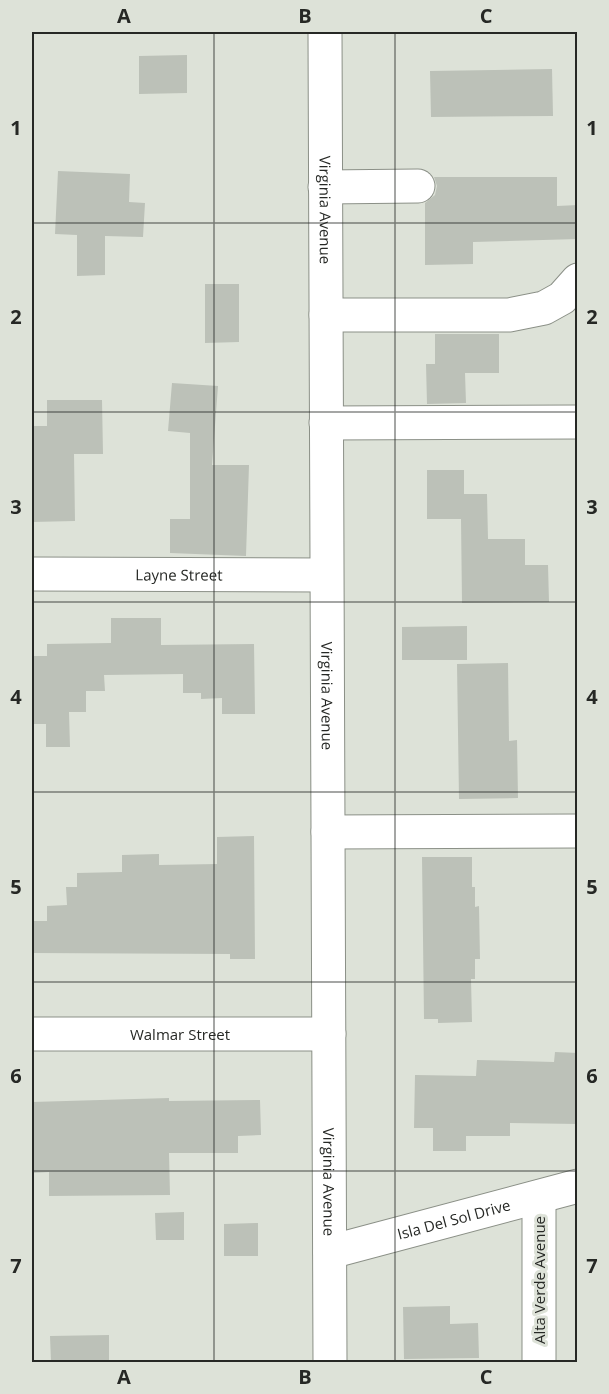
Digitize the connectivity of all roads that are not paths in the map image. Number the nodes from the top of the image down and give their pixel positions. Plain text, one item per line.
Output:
1 (325, 32) edge
2 (418, 186) dead end
3 (325, 187) junction
4 (578, 280) edge
5 (326, 315) junction
6 (578, 422) edge
7 (326, 423) junction
8 (32, 574) edge
9 (326, 575) junction
10 (578, 831) edge
11 (328, 832) junction
12 (32, 1034) edge
13 (329, 1034) junction
14 (578, 1186) edge
15 (539, 1197) junction
16 (330, 1252) junction
17 (330, 1362) edge
18 (539, 1362) edge

1 - 3 street, Virginia Avenue
2 - 3 street
3 - 5 street, Virginia Avenue
4 - 5 street
5 - 7 street, Virginia Avenue
6 - 7 street
7 - 9 street, Virginia Avenue
8 - 9 street, Layne Street
9 - 11 street, Virginia Avenue
10 - 11 street
11 - 13 street, Virginia Avenue
12 - 13 street, Walmar Street
13 - 16 street, Virginia Avenue
14 - 15 street, Isla Del Sol Drive
15 - 16 street, Isla Del Sol Drive
15 - 18 street, Alta Verde Avenue
16 - 17 street, Virginia Avenue

